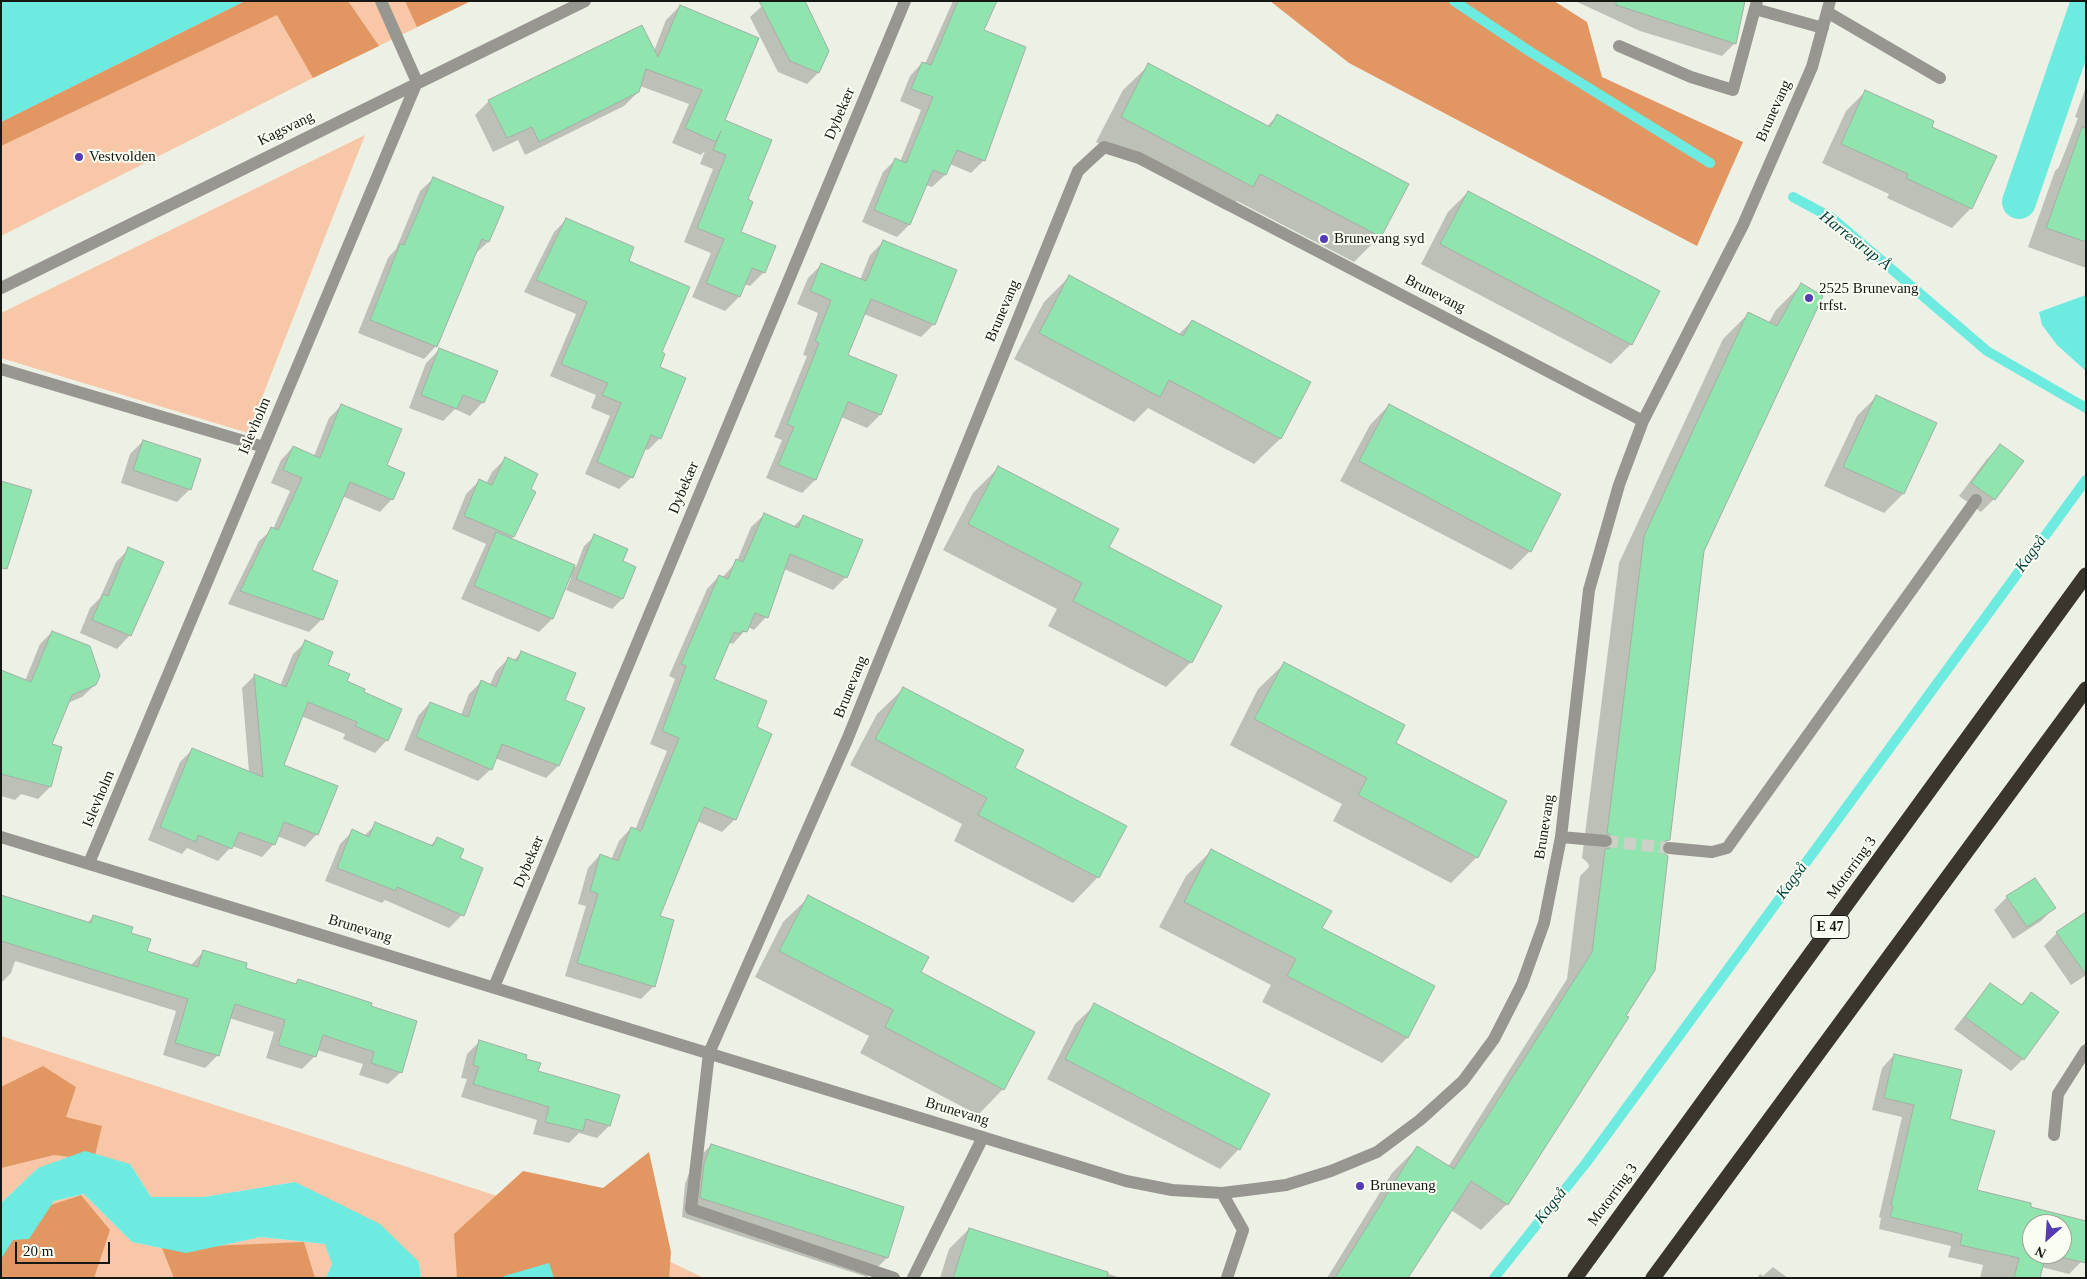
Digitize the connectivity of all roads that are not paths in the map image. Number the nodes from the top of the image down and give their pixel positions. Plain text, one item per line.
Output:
1 (381, 1) edge
2 (586, 1) edge
3 (905, 1) edge
4 (1756, 5) edge
5 (1828, 7) edge
6 (1823, 28) junction
7 (1619, 46) dead end
8 (1940, 78) dead end
9 (417, 82) junction
10 (1, 288) edge
11 (1, 369) edge
12 (1643, 420) junction
13 (264, 447) junction
14 (1976, 500) dead end
15 (2086, 575) edge
16 (2086, 689) edge
17 (1561, 836) junction
18 (1, 837) edge
19 (1606, 841) tunnel mouth
20 (1669, 848) tunnel mouth
21 (89, 863) junction
22 (494, 988) junction
23 (2086, 1050) edge
24 (710, 1053) junction
25 (2054, 1135) dead end
26 (983, 1137) junction
27 (1222, 1193) junction
28 (894, 1278) edge
29 (913, 1278) edge
30 (1227, 1278) edge
31 (1575, 1278) edge
32 (1653, 1278) edge

1 - 9 street
2 - 9 street, Kagsvang
3 - 22 street, Dybekær
4 - 6 street
4 - 7 street
5 - 6 street, Brunevang
5 - 8 street
6 - 12 street, Brunevang
9 - 10 street, Kagsvang
9 - 13 street, Islevholm
11 - 13 street
12 - 17 street, Brunevang
12 - 24 street, Brunevang
13 - 21 street, Islevholm
14 - 20 street
15 - 31 highway, Motorring 3 / E 47
16 - 32 highway
17 - 19 street
17 - 27 street, Brunevang
18 - 21 street, Brunevang
21 - 22 street, Brunevang
22 - 24 street, Brunevang
23 - 25 street
24 - 26 street, Brunevang
24 - 28 street
26 - 27 street, Brunevang
26 - 29 street
27 - 30 street

